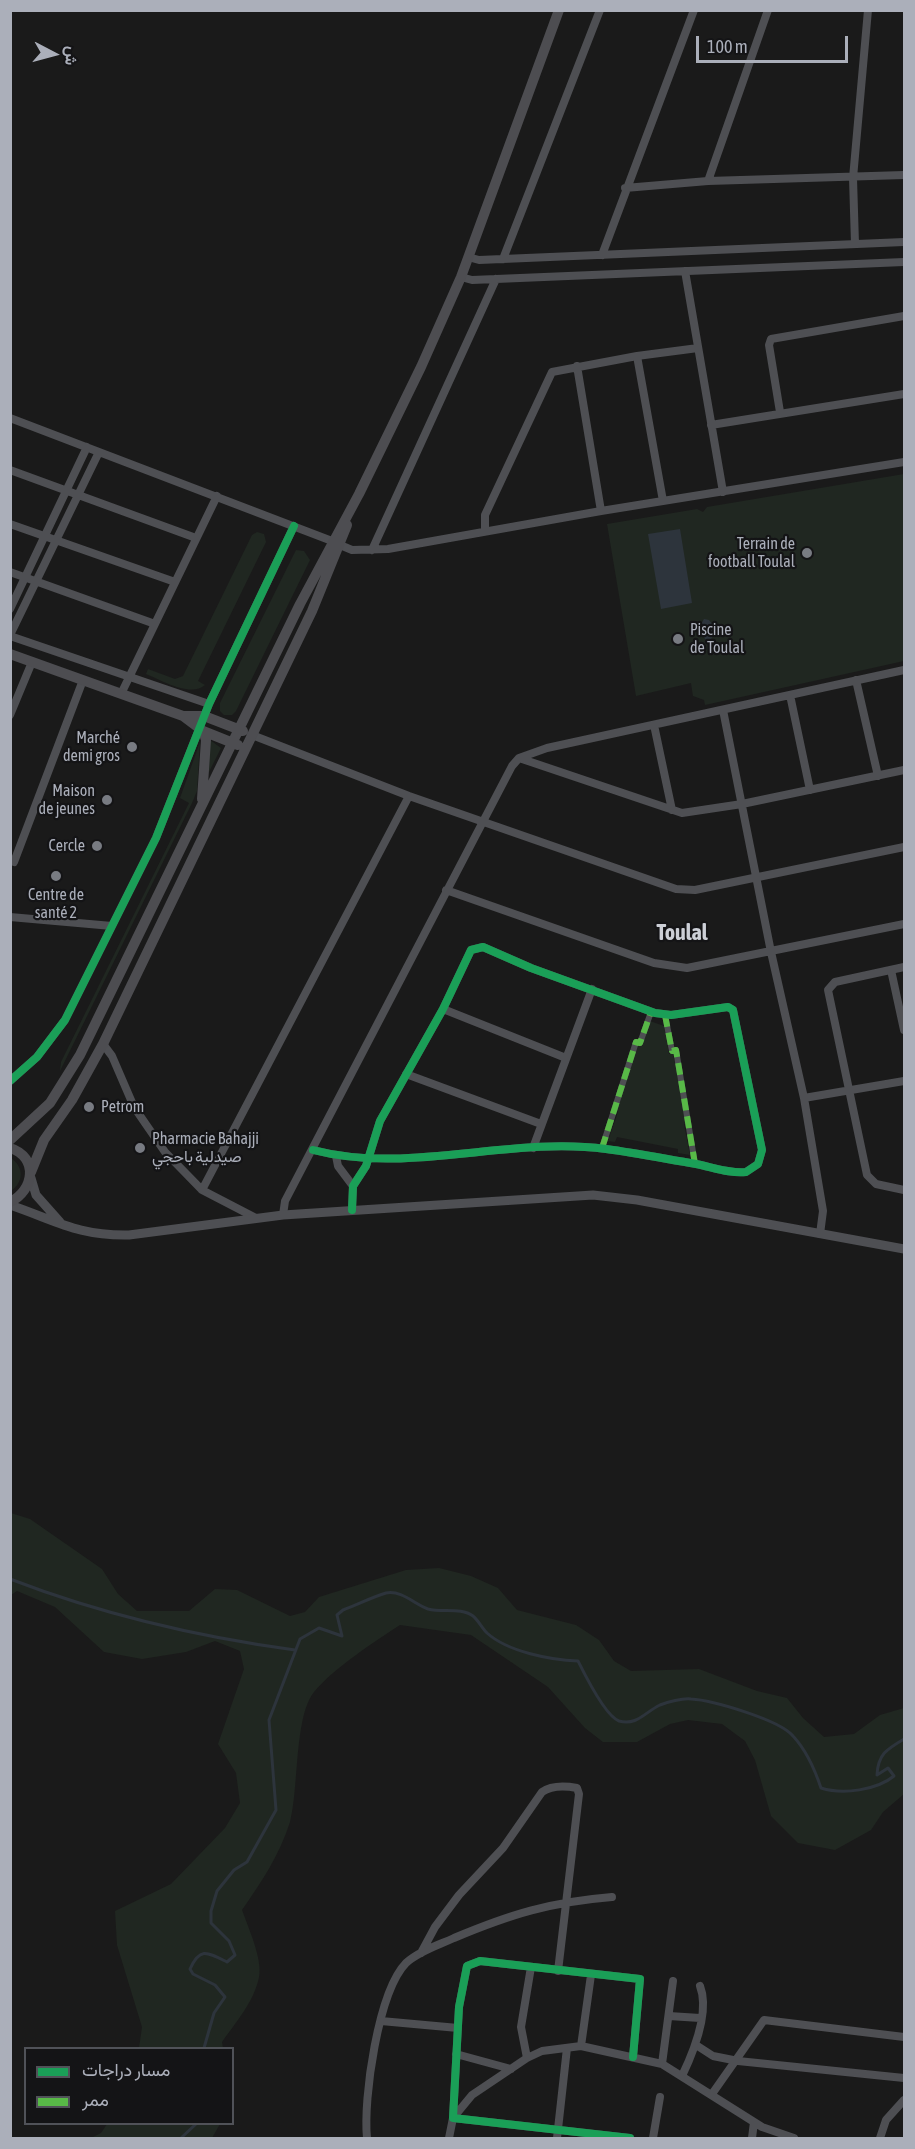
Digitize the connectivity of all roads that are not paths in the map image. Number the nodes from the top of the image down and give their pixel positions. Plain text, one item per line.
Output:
1 (559, 10) edge
2 (600, 10) edge
3 (694, 10) edge
4 (768, 10) edge
5 (868, 10) edge
6 (904, 175) edge
7 (852, 178) junction
8 (708, 181) junction
9 (625, 188) junction
10 (904, 242) edge
11 (855, 244) junction
12 (602, 255) junction
13 (468, 257) junction
14 (503, 259) junction
15 (904, 262) edge
16 (685, 271) junction
17 (461, 277) junction
18 (496, 279) junction
19 (904, 316) edge
20 (698, 348) junction
21 (637, 356) junction
22 (577, 366) junction
23 (904, 394) edge
24 (780, 412) junction
25 (10, 418) edge
26 (711, 425) junction
27 (87, 447) junction
28 (99, 452) junction
29 (904, 462) edge
30 (10, 470) edge
31 (66, 491) junction
32 (723, 492) junction
33 (78, 495) junction
34 (217, 496) junction
35 (663, 501) junction
36 (601, 511) junction
37 (10, 524) edge
38 (294, 526) junction
39 (485, 530) junction
40 (45, 536) junction
41 (196, 538) junction
42 (57, 540) junction
43 (336, 543) junction
44 (372, 550) junction
45 (10, 572) edge
46 (26, 577) junction
47 (37, 581) junction
48 (175, 582) junction
49 (10, 609) edge
50 (155, 624) junction
51 (10, 635) edge
52 (10, 654) edge
53 (32, 662) junction
54 (904, 670) edge
55 (129, 677) junction
56 (83, 680) junction
57 (856, 680) junction
58 (121, 694) junction
59 (790, 695) junction
60 (209, 704) junction
61 (723, 710) junction
62 (10, 716) edge
63 (183, 716) junction
64 (204, 716) junction
65 (654, 725) junction
66 (201, 729) junction
67 (239, 729) junction
68 (252, 735) junction
69 (231, 744) junction
70 (246, 747) junction
71 (519, 758) junction
72 (904, 770) edge
73 (878, 776) junction
74 (810, 790) junction
75 (409, 796) junction
76 (742, 804) junction
77 (201, 809) junction
78 (672, 810) junction
79 (481, 822) junction
80 (904, 847) edge
81 (14, 862) dead end
82 (756, 875) junction
83 (446, 890) junction
84 (10, 917) edge
85 (904, 924) edge
86 (112, 926) junction
87 (771, 952) junction
88 (904, 967) edge
89 (891, 970) junction
90 (592, 989) junction
91 (443, 1009) junction
92 (651, 1012) junction
93 (665, 1015) junction
94 (904, 1030) edge
95 (103, 1044) junction
96 (566, 1058) junction
97 (406, 1074) junction
98 (10, 1081) edge
99 (904, 1081) edge
100 (849, 1090) junction
101 (804, 1098) junction
102 (541, 1125) junction
103 (10, 1140) edge
104 (10, 1148) edge
105 (533, 1148) junction
106 (602, 1148) junction
107 (313, 1150) junction
108 (336, 1156) junction
109 (369, 1157) junction
110 (695, 1164) junction
111 (31, 1175) junction
112 (353, 1186) junction
113 (202, 1190) junction
114 (904, 1190) edge
115 (10, 1203) edge
116 (352, 1210) junction
117 (283, 1215) junction
118 (256, 1218) junction
119 (64, 1226) junction
120 (820, 1234) junction
121 (904, 1249) edge
122 (612, 1897) dead end
123 (566, 1901) junction
124 (421, 1953) junction
125 (531, 1967) junction
126 (558, 1971) junction
127 (591, 1975) junction
128 (673, 1981) dead end
129 (700, 1986) dead end
130 (669, 2016) junction
131 (700, 2018) junction
132 (381, 2021) junction
133 (458, 2028) junction
134 (904, 2037) edge
135 (696, 2045) junction
136 (581, 2046) junction
137 (567, 2048) junction
138 (456, 2054) junction
139 (633, 2057) junction
140 (527, 2058) junction
141 (738, 2061) junction
142 (662, 2064) junction
143 (512, 2069) junction
144 (682, 2076) junction
145 (904, 2078) edge
146 (712, 2094) junction
147 (660, 2097) dead end
148 (904, 2100) edge
149 (453, 2118) junction
150 (754, 2122) junction
151 (558, 2135) edge
152 (367, 2139) edge
153 (449, 2139) edge
154 (630, 2139) edge
155 (654, 2139) edge
156 (752, 2139) edge
157 (794, 2139) edge
158 (880, 2139) edge

1 - 13 main road
2 - 14 street
3 - 9 street
4 - 8 street
5 - 7 street
6 - 7 street
7 - 8 street
7 - 11 street
8 - 9 street
9 - 12 street
10 - 11 street
11 - 12 street
12 - 14 street
13 - 14 street
13 - 17 main road
15 - 16 street
16 - 18 street
16 - 20 street
17 - 18 street
17 - 43 main road
18 - 44 street
19 - 24 street
20 - 21 street
20 - 26 street
21 - 22 street
21 - 35 street
22 - 36 street
22 - 39 street
23 - 24 street
24 - 26 street
25 - 27 street
26 - 32 street
27 - 28 street
27 - 31 street
28 - 33 street
28 - 34 street
29 - 32 street
30 - 31 street
31 - 33 street
31 - 40 street
32 - 35 street
33 - 41 street
33 - 42 street
34 - 38 street
34 - 41 street
35 - 36 street
36 - 39 street
37 - 40 street
38 - 43 street
38 - 60 street
39 - 44 street
40 - 42 street
40 - 46 street
41 - 48 street
42 - 47 street
42 - 48 street
43 - 44 street
43 - 67 main road
43 - 68 main road
45 - 46 street
46 - 47 street
46 - 49 street
47 - 50 street
47 - 51 street
48 - 50 street
50 - 55 street
51 - 55 street
52 - 53 main road
53 - 56 main road
53 - 62 street
54 - 57 street
55 - 58 street
55 - 60 street
56 - 58 main road
56 - 81 street
57 - 59 street
57 - 73 street
58 - 63 main road
59 - 61 street
59 - 74 street
60 - 64 street
61 - 65 street
61 - 76 street
63 - 64 main road
63 - 66 main road
64 - 66 street
64 - 67 main road
65 - 71 street
65 - 78 street
66 - 69 main road
66 - 77 main road
66 - 86 street
67 - 68 main road
67 - 69 main road
68 - 70 main road
68 - 75 street
69 - 70 main road
69 - 77 main road
70 - 95 main road
71 - 78 street
71 - 79 street
72 - 73 street
73 - 74 street
74 - 76 street
75 - 79 street
75 - 113 street
76 - 78 street
76 - 82 street
77 - 103 main road
79 - 82 street
79 - 83 street
80 - 82 street
82 - 87 street
83 - 87 street
83 - 107 street
84 - 86 street
85 - 87 street
86 - 98 street
87 - 101 street
88 - 89 street
89 - 94 street
89 - 100 street
90 - 91 street
90 - 92 street
90 - 96 street
91 - 96 street
91 - 97 street
92 - 93 street
92 - 106 street
93 - 110 street
93 - 110 street
95 - 111 main road
95 - 113 street
96 - 102 street
97 - 102 street
97 - 109 street
99 - 100 street
100 - 101 street
100 - 114 street
101 - 120 street
102 - 105 street
104 - 111 main road
105 - 106 street
105 - 109 street
106 - 110 street
107 - 108 street
107 - 117 street
108 - 109 street
108 - 112 street
109 - 112 street
111 - 115 main road
111 - 119 street
112 - 116 street
113 - 118 street
115 - 119 street
116 - 117 street
116 - 120 street
117 - 118 street
118 - 119 street
120 - 121 street
122 - 123 street
123 - 124 street
123 - 124 street
123 - 126 street
124 - 132 street
125 - 126 street
125 - 133 street
125 - 140 street
126 - 127 street
127 - 136 street
127 - 139 street
128 - 130 street
129 - 131 street
130 - 131 street
130 - 142 street
131 - 135 street
132 - 133 street
132 - 152 street
133 - 138 street
134 - 141 street
135 - 141 street
135 - 144 street
136 - 137 street
136 - 139 street
137 - 140 street
137 - 151 street
138 - 143 street
138 - 149 street
139 - 142 street
140 - 143 street
141 - 145 street
141 - 146 street
142 - 144 street
143 - 149 street
144 - 146 street
146 - 150 street
147 - 155 street
148 - 158 street
149 - 151 street
149 - 153 street
150 - 156 street
150 - 157 street
151 - 154 street

